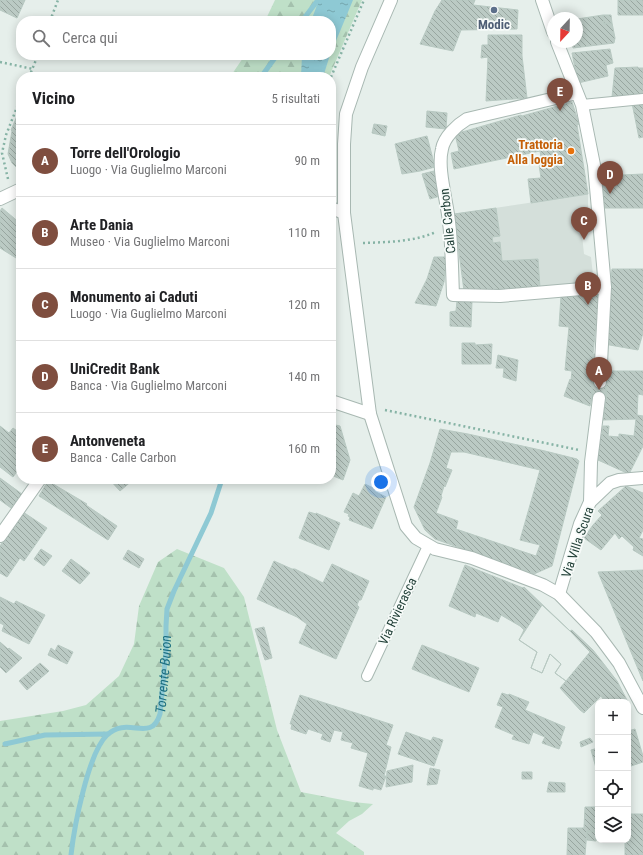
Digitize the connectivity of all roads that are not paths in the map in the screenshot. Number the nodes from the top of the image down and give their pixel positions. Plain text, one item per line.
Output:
1 (391, 0) edge
2 (542, 0) edge
3 (547, 17) edge
4 (559, 48) edge
5 (577, 93) junction
6 (643, 99) edge
7 (582, 105) junction
8 (336, 210) edge
9 (344, 213) junction
10 (605, 287) junction
11 (600, 382) dead end
12 (599, 398) dead end
13 (336, 402) edge
14 (369, 411) junction
15 (643, 478) edge
16 (36, 484) edge
17 (590, 502) junction
18 (0, 536) edge
19 (428, 546) junction
20 (559, 594) junction
21 (367, 676) dead end
22 (643, 708) edge

1 - 9 street
2 - 3 street
4 - 5 street
5 - 7 street
5 - 10 street, Calle Carbon
6 - 7 lane
7 - 10 street
8 - 9 street
9 - 14 street
10 - 11 street
12 - 17 street
13 - 14 street
14 - 19 street
15 - 17 street, Via Villa Scura
16 - 18 street
17 - 20 street, Via Villa Scura
19 - 20 street
19 - 21 lane, Via Rivierasca
20 - 22 street

